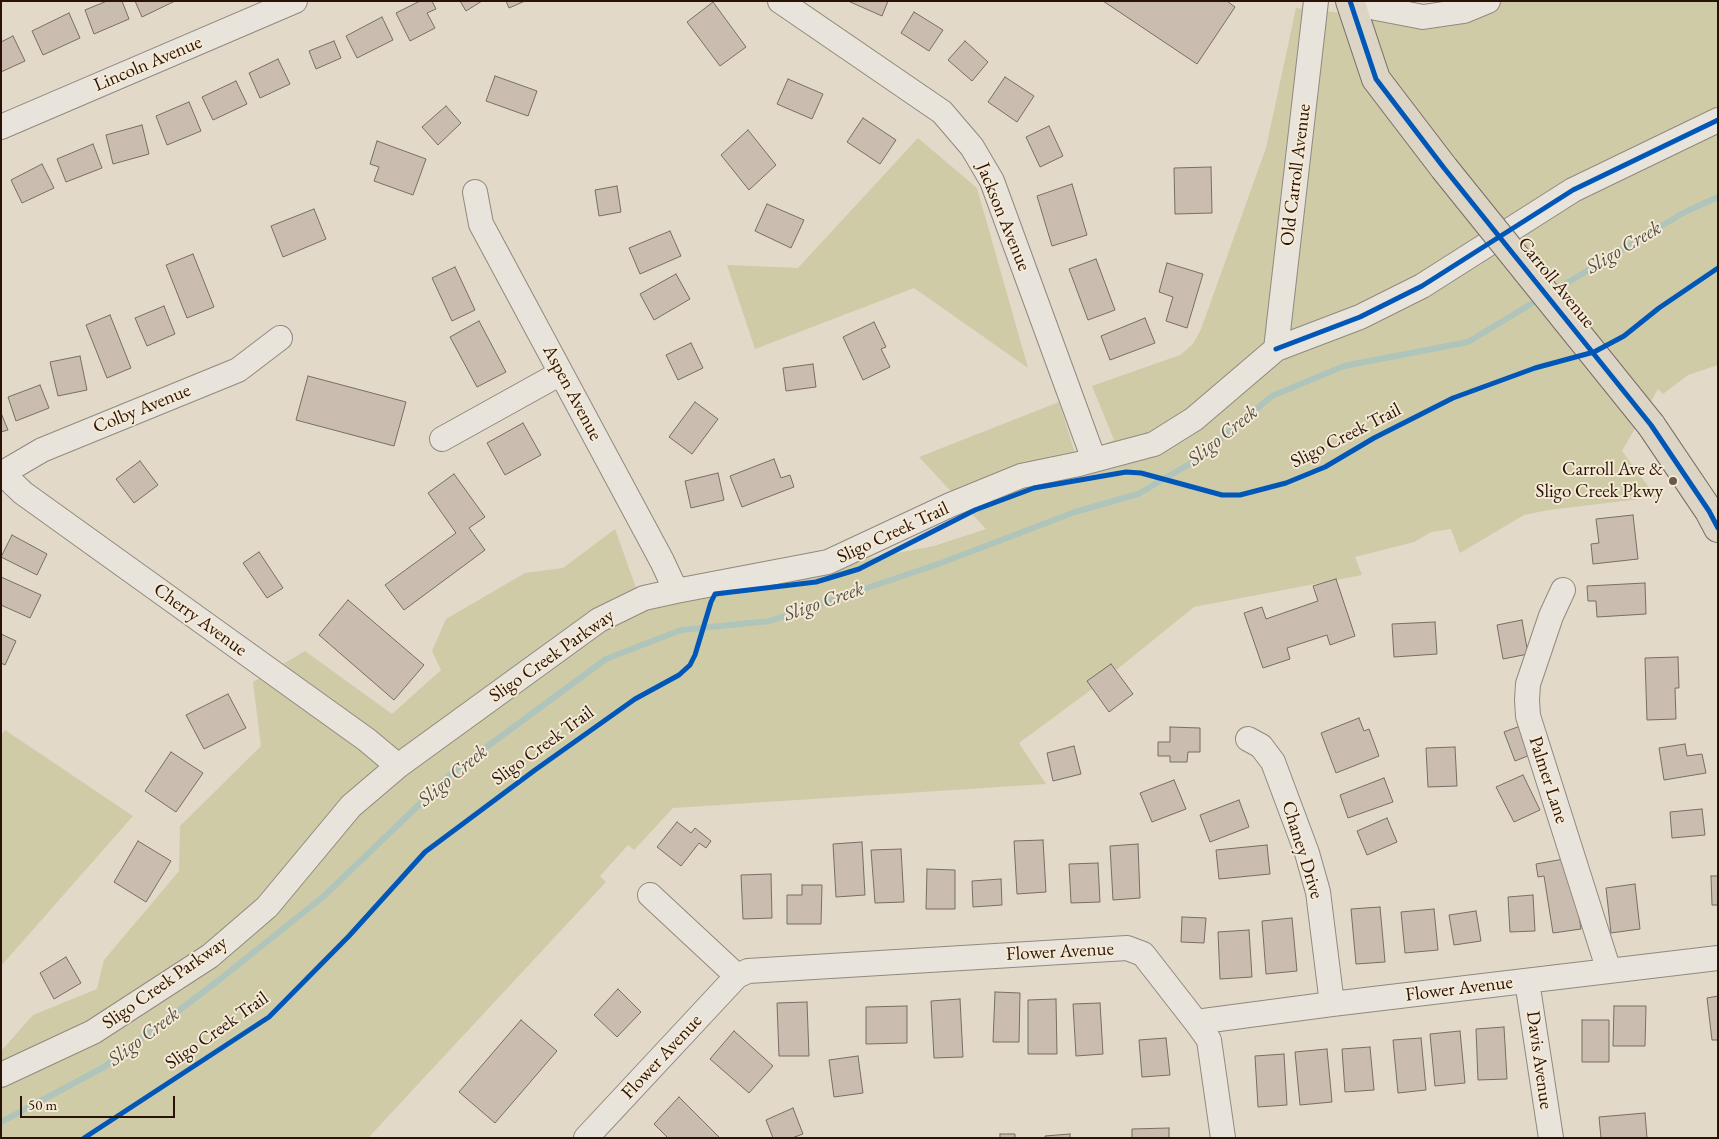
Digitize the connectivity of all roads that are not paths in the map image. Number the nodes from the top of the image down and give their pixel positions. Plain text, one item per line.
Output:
1 (295, 1) edge
2 (780, 1) edge
3 (1316, 1) edge
4 (1488, 1) edge
5 (1350, 2) edge
6 (1718, 120) edge
7 (1, 127) edge
8 (475, 192) dead end
9 (280, 338) dead end
10 (1276, 349) junction
11 (560, 373) junction
12 (442, 439) dead end
13 (1094, 460) junction
14 (1, 473) edge
15 (1718, 528) edge
16 (1563, 590) dead end
17 (676, 591) junction
18 (1248, 739) dead end
19 (398, 766) junction
20 (650, 895) dead end
21 (1718, 958) edge
22 (1609, 971) junction
23 (737, 976) junction
24 (1528, 981) junction
25 (1332, 1004) junction
26 (1196, 1022) junction
27 (1, 1074) edge
28 (586, 1138) edge
29 (1223, 1138) edge
30 (1550, 1138) edge

1 - 7 street, Lincoln Avenue
2 - 13 street, Jackson Avenue
3 - 10 street, Old Carroll Avenue
4 - 5 street
5 - 15 main road, Carroll Avenue, bridge
6 - 10 street, Sligo Creek Parkway
8 - 11 street, Aspen Avenue
9 - 14 street, Colby Avenue
10 - 13 street, Sligo Creek Parkway
11 - 12 street
11 - 17 street, Aspen Avenue
13 - 17 street, Sligo Creek Parkway
14 - 19 street, Cherry Avenue
16 - 22 street, Palmer Lane
17 - 19 street, Sligo Creek Parkway
18 - 25 street, Chaney Drive
19 - 27 street, Sligo Creek Parkway
20 - 23 street
21 - 22 street, Flower Avenue
22 - 24 street, Flower Avenue
23 - 26 street, Flower Avenue
23 - 28 street, Flower Avenue
24 - 25 street, Flower Avenue
24 - 30 street, Davis Avenue
25 - 26 street, Flower Avenue
26 - 29 street

